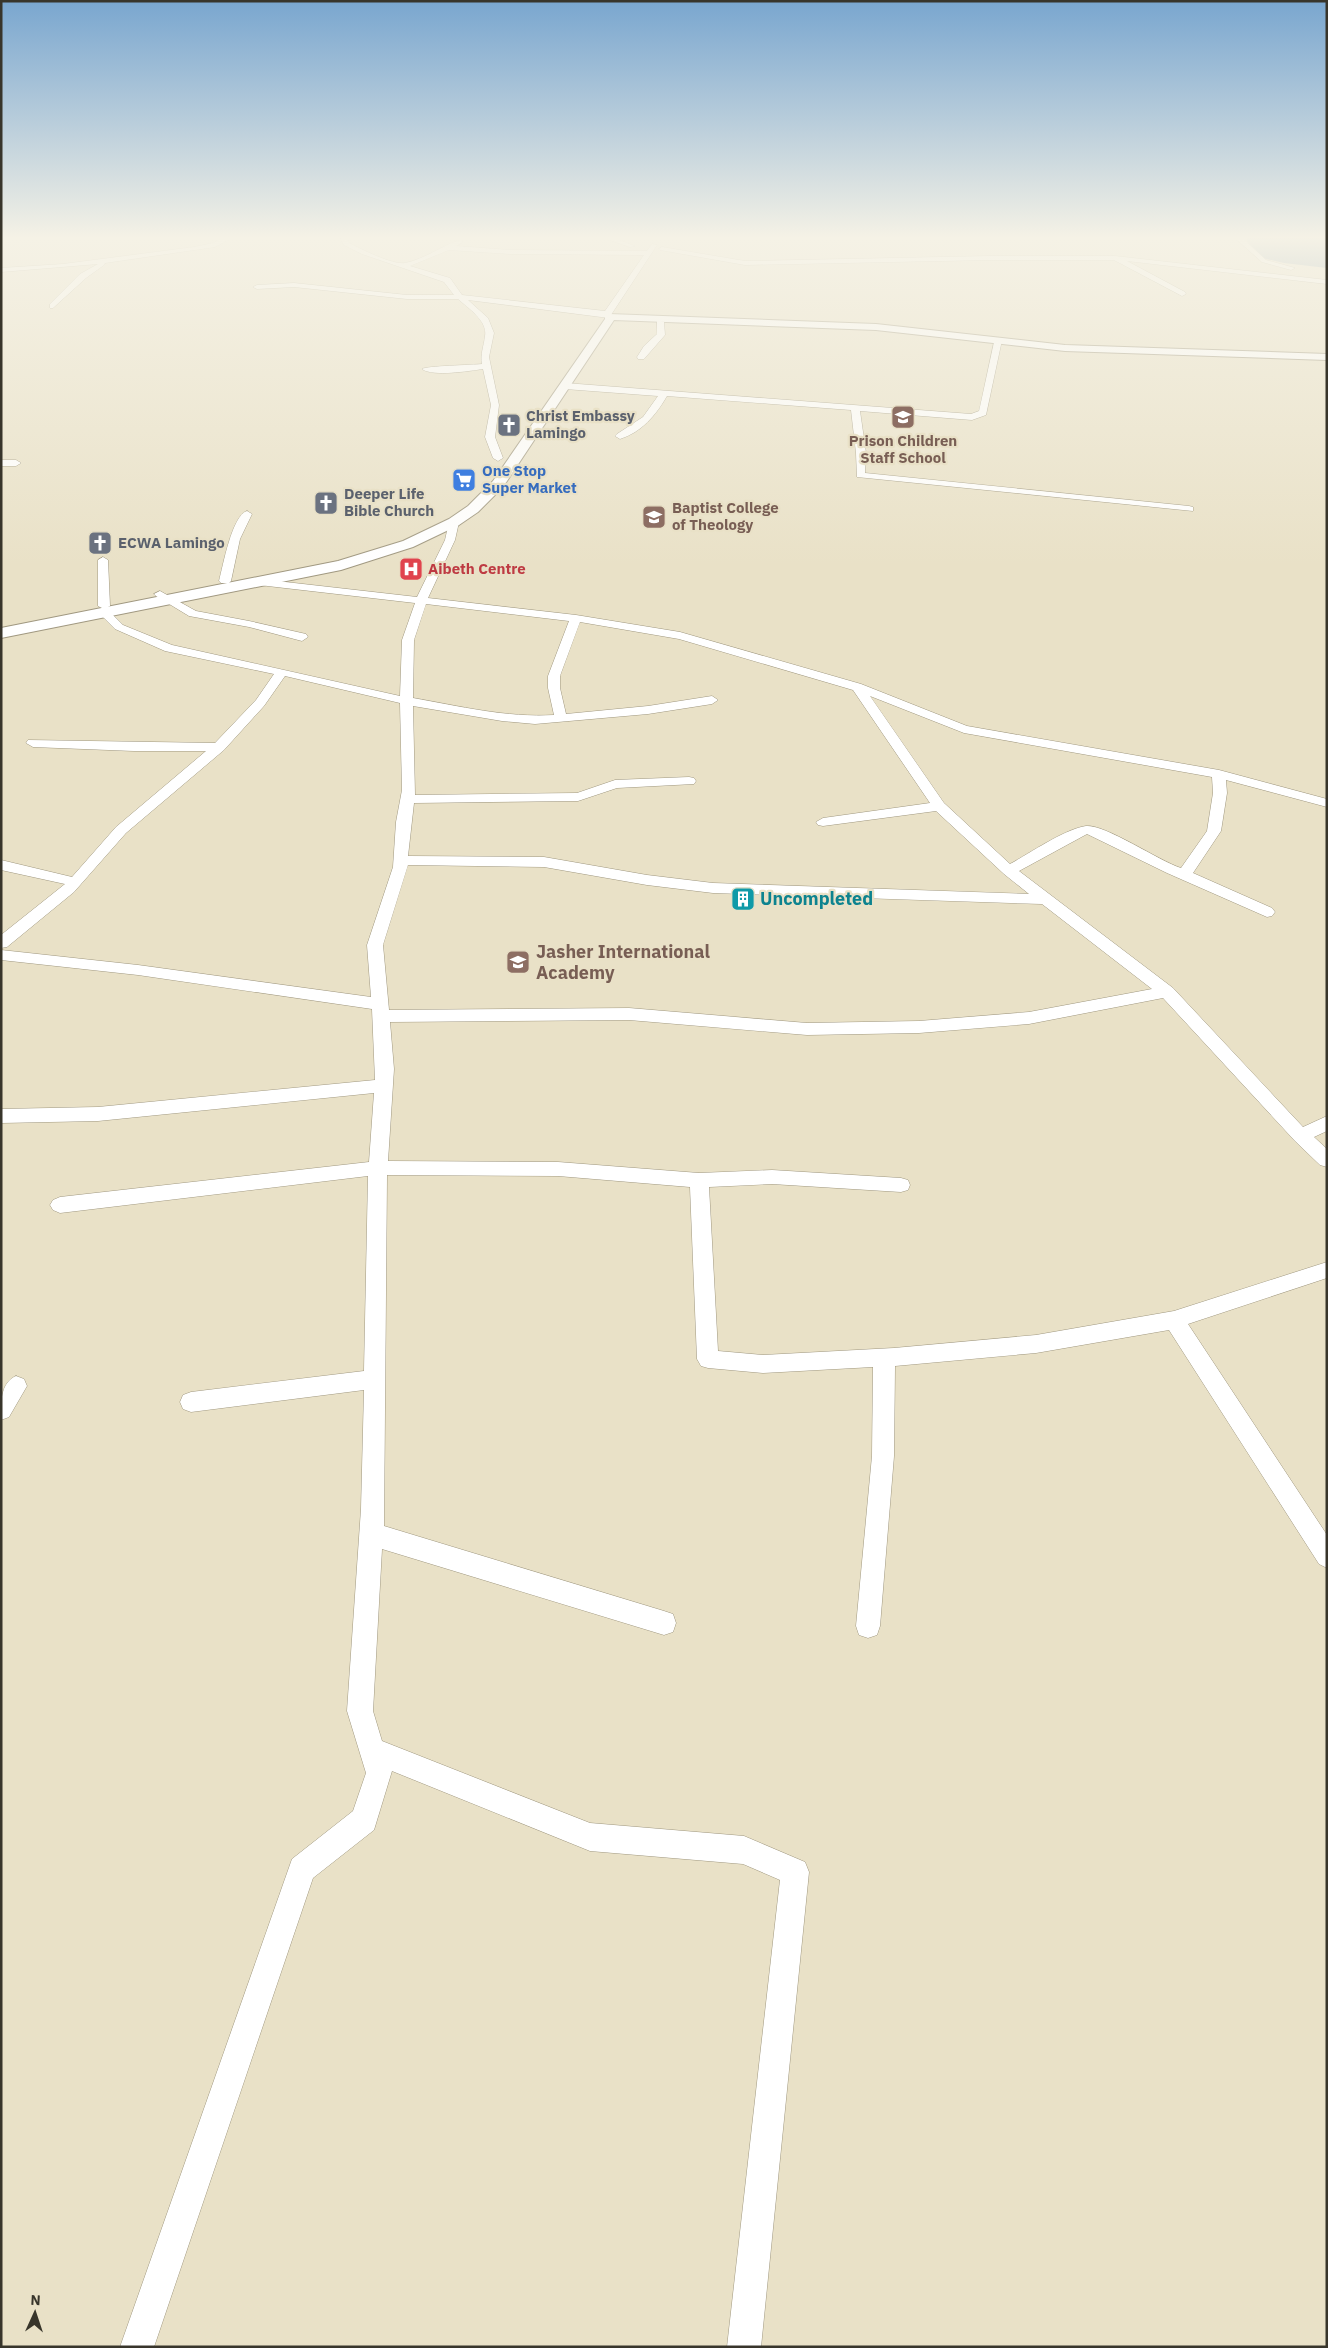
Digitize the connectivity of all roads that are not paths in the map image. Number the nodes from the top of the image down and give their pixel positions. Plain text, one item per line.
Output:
1 (487, 347) edge
2 (585, 347) edge
3 (589, 347) edge
4 (649, 347) edge
5 (997, 347) edge
6 (1034, 347) edge
7 (1054, 347) edge
8 (641, 357) dead end
9 (1327, 357) edge
10 (1327, 361) edge
11 (487, 366) junction
12 (426, 369) dead end
13 (565, 386) junction
14 (664, 393) junction
15 (855, 407) junction
16 (620, 436) dead end
17 (498, 458) junction
18 (1, 463) edge
19 (16, 463) dead end
20 (1189, 509) dead end
21 (247, 514) dead end
22 (454, 522) junction
23 (103, 560) dead end
24 (225, 581) junction
25 (259, 582) junction
26 (165, 597) junction
27 (421, 601) junction
28 (104, 610) junction
29 (576, 618) junction
30 (1, 625) edge
31 (1, 632) edge
32 (302, 637) dead end
33 (282, 672) junction
34 (857, 687) junction
35 (406, 700) junction
36 (712, 700) dead end
37 (561, 718) junction
38 (34, 744) dead end
39 (219, 747) junction
40 (1219, 774) junction
41 (689, 781) dead end
42 (407, 799) junction
43 (1327, 804) edge
44 (939, 806) junction
45 (823, 822) dead end
46 (400, 860) junction
47 (1, 865) edge
48 (1009, 871) junction
49 (1184, 874) junction
50 (75, 882) junction
51 (1043, 899) junction
52 (1267, 912) dead end
53 (1, 943) edge
54 (1, 955) edge
55 (1167, 992) junction
56 (379, 1010) junction
57 (384, 1086) junction
58 (1, 1116) edge
59 (1327, 1123) edge
60 (1301, 1136) junction
61 (1327, 1160) edge
62 (378, 1168) junction
63 (699, 1180) junction
64 (900, 1185) dead end
65 (60, 1205) dead end
66 (1327, 1270) edge
67 (1174, 1320) junction
68 (884, 1358) junction
69 (375, 1379) junction
70 (16, 1386) dead end
71 (192, 1402) dead end
72 (1, 1410) edge
73 (371, 1534) junction
74 (1327, 1556) edge
75 (664, 1623) dead end
76 (868, 1626) dead end
77 (372, 1750) junction
78 (137, 2347) edge
79 (744, 2347) edge

1 - 11 street
2 - 17 main road
3 - 13 main road
4 - 8 street
5 - 15 street
6 - 10 main road
7 - 9 main road
11 - 12 street
11 - 17 street
13 - 14 street
13 - 22 main road
14 - 15 street
14 - 16 street
15 - 20 street
17 - 24 main road
18 - 19 street
21 - 24 street
22 - 25 main road
22 - 27 street
23 - 28 street
24 - 26 main road
25 - 26 main road
25 - 27 street
26 - 28 main road
26 - 32 street
27 - 29 street
27 - 35 street
28 - 30 main road
28 - 31 main road
28 - 33 street
29 - 34 street
29 - 37 street
33 - 35 street
33 - 39 street
34 - 40 street
34 - 44 street
35 - 37 street
35 - 42 street
36 - 37 street
38 - 39 street
39 - 50 street
40 - 43 street
40 - 49 street
41 - 42 street
42 - 46 street
44 - 45 street
44 - 48 street
46 - 51 street
46 - 56 street
47 - 50 street
48 - 49 street
48 - 51 street
49 - 52 street
50 - 53 street
51 - 55 street
54 - 56 street
55 - 56 street
55 - 60 street
56 - 57 street
57 - 58 street
57 - 62 street
59 - 60 street
60 - 61 street
62 - 63 street
62 - 65 street
62 - 69 street
63 - 64 street
63 - 68 street
66 - 67 street
67 - 68 street
67 - 74 street
68 - 76 street
69 - 71 street
69 - 73 street
70 - 72 street
73 - 75 street
73 - 77 street
77 - 78 street
77 - 79 street

